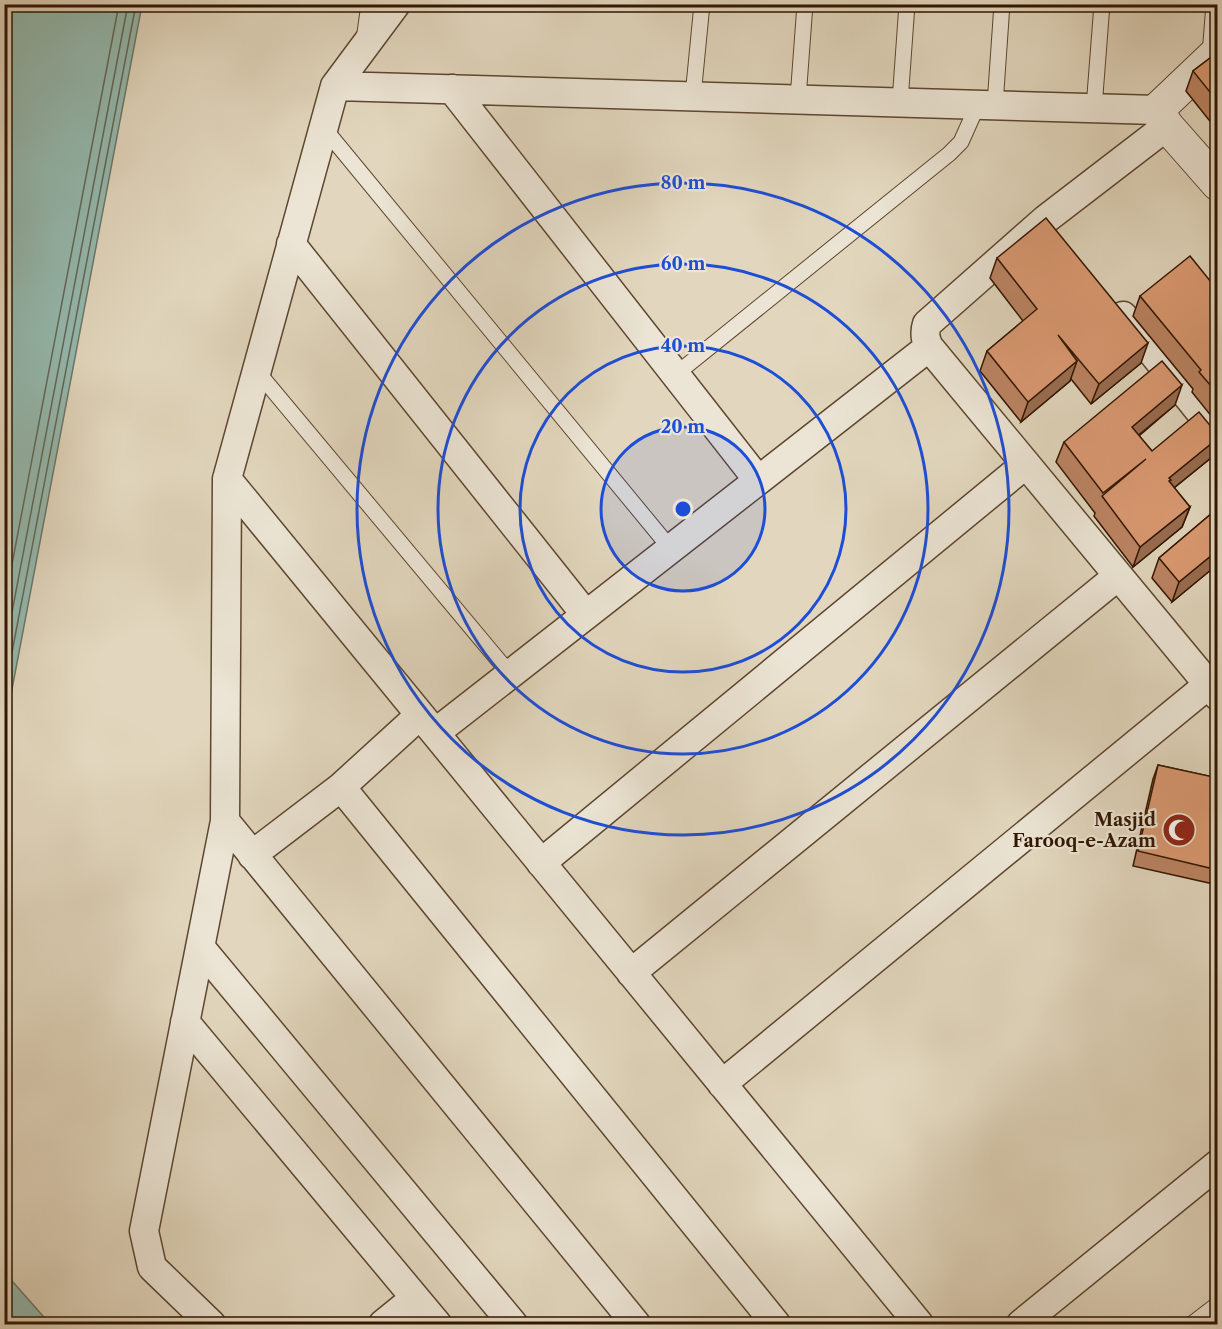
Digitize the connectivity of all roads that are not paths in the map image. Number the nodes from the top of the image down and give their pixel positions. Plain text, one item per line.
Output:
1 (369, 4) edge
2 (396, 4) edge
3 (702, 4) edge
4 (805, 4) edge
5 (907, 4) edge
6 (1002, 4) edge
7 (1102, 4) edge
8 (1214, 4) edge
9 (362, 49) junction
10 (1214, 55) edge
11 (335, 86) junction
12 (452, 89) junction
13 (693, 96) junction
14 (798, 99) junction
15 (900, 102) junction
16 (986, 105) junction
17 (1094, 108) junction
18 (1162, 118) junction
19 (323, 127) junction
20 (1218, 184) edge
21 (291, 244) junction
22 (1105, 293) edge
23 (929, 347) junction
24 (256, 370) junction
25 (675, 375) junction
26 (1218, 434) edge
27 (1026, 464) junction
28 (227, 479) junction
29 (758, 480) junction
30 (671, 549) junction
31 (1118, 576) junction
32 (586, 615) junction
33 (510, 674) junction
34 (1213, 691) edge
35 (428, 724) junction
36 (341, 787) junction
37 (225, 821) junction
38 (252, 855) junction
39 (541, 863) junction
40 (200, 947) junction
41 (631, 973) junction
42 (185, 1022) junction
43 (722, 1084) junction
44 (1218, 1164) edge
45 (415, 1298) junction
46 (1218, 1304) edge
47 (211, 1324) edge
48 (383, 1324) edge
49 (437, 1324) edge
50 (513, 1324) edge
51 (636, 1324) edge
52 (776, 1324) edge
53 (919, 1324) edge
54 (1022, 1324) edge
55 (1192, 1324) edge

1 - 9 lane
2 - 9 street
3 - 13 lane
4 - 14 lane
5 - 15 lane
6 - 16 lane
7 - 17 lane
8 - 10 lane
9 - 11 street
10 - 18 street
11 - 12 street
11 - 19 street
12 - 13 street
12 - 25 street
13 - 14 street
14 - 15 street
15 - 16 street
16 - 17 street
16 - 25 lane
17 - 18 street
18 - 20 street
18 - 23 street
19 - 21 street
19 - 30 lane
21 - 24 street
21 - 32 street
22 - 26 street
23 - 27 street
23 - 29 street
24 - 28 street
24 - 33 lane
25 - 29 street
27 - 31 street
27 - 39 street
28 - 35 street
28 - 37 street
29 - 30 street
30 - 32 street
31 - 34 street
31 - 41 street
32 - 33 street
33 - 35 street
34 - 43 street
35 - 36 street
35 - 39 street
36 - 38 street
36 - 52 street
37 - 38 street
37 - 40 street
38 - 51 street
39 - 41 street
40 - 42 street
40 - 50 street
41 - 43 street
42 - 45 street
42 - 47 street
43 - 53 street
44 - 54 street
45 - 48 street
45 - 49 street
46 - 55 lane

